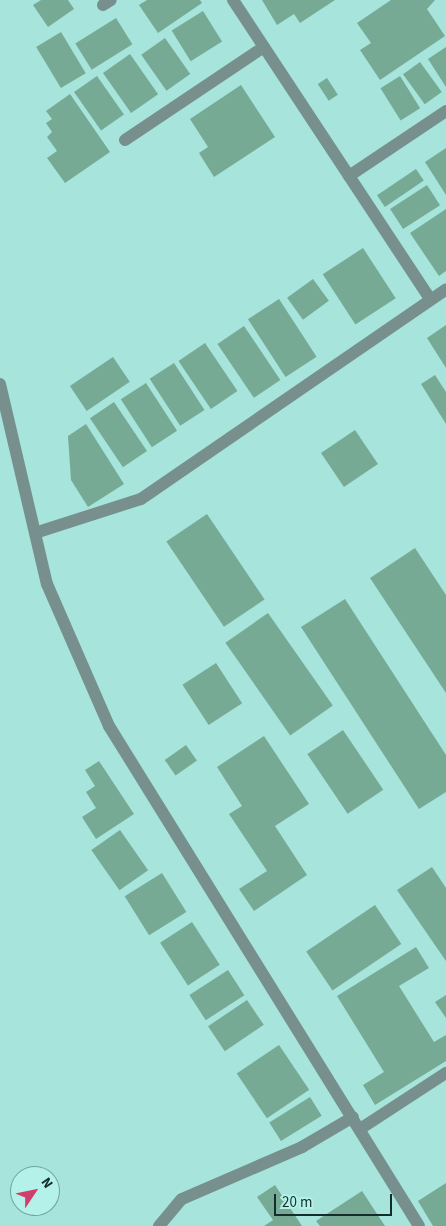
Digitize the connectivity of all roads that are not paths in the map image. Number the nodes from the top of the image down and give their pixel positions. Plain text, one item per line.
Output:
1 (233, 0) edge
2 (264, 47) junction
3 (446, 112) edge
4 (126, 140) dead end
5 (349, 176) junction
6 (446, 289) edge
7 (430, 299) junction
8 (0, 384) edge
9 (38, 532) junction
10 (446, 1073) edge
11 (353, 1117) junction
12 (360, 1129) junction
13 (159, 1226) edge
14 (420, 1226) edge

1 - 2 street
2 - 4 street
2 - 5 street
3 - 5 street
5 - 7 street
6 - 7 street
7 - 9 street
8 - 9 street
9 - 11 street
10 - 12 street
11 - 12 street
11 - 13 street
12 - 14 street

